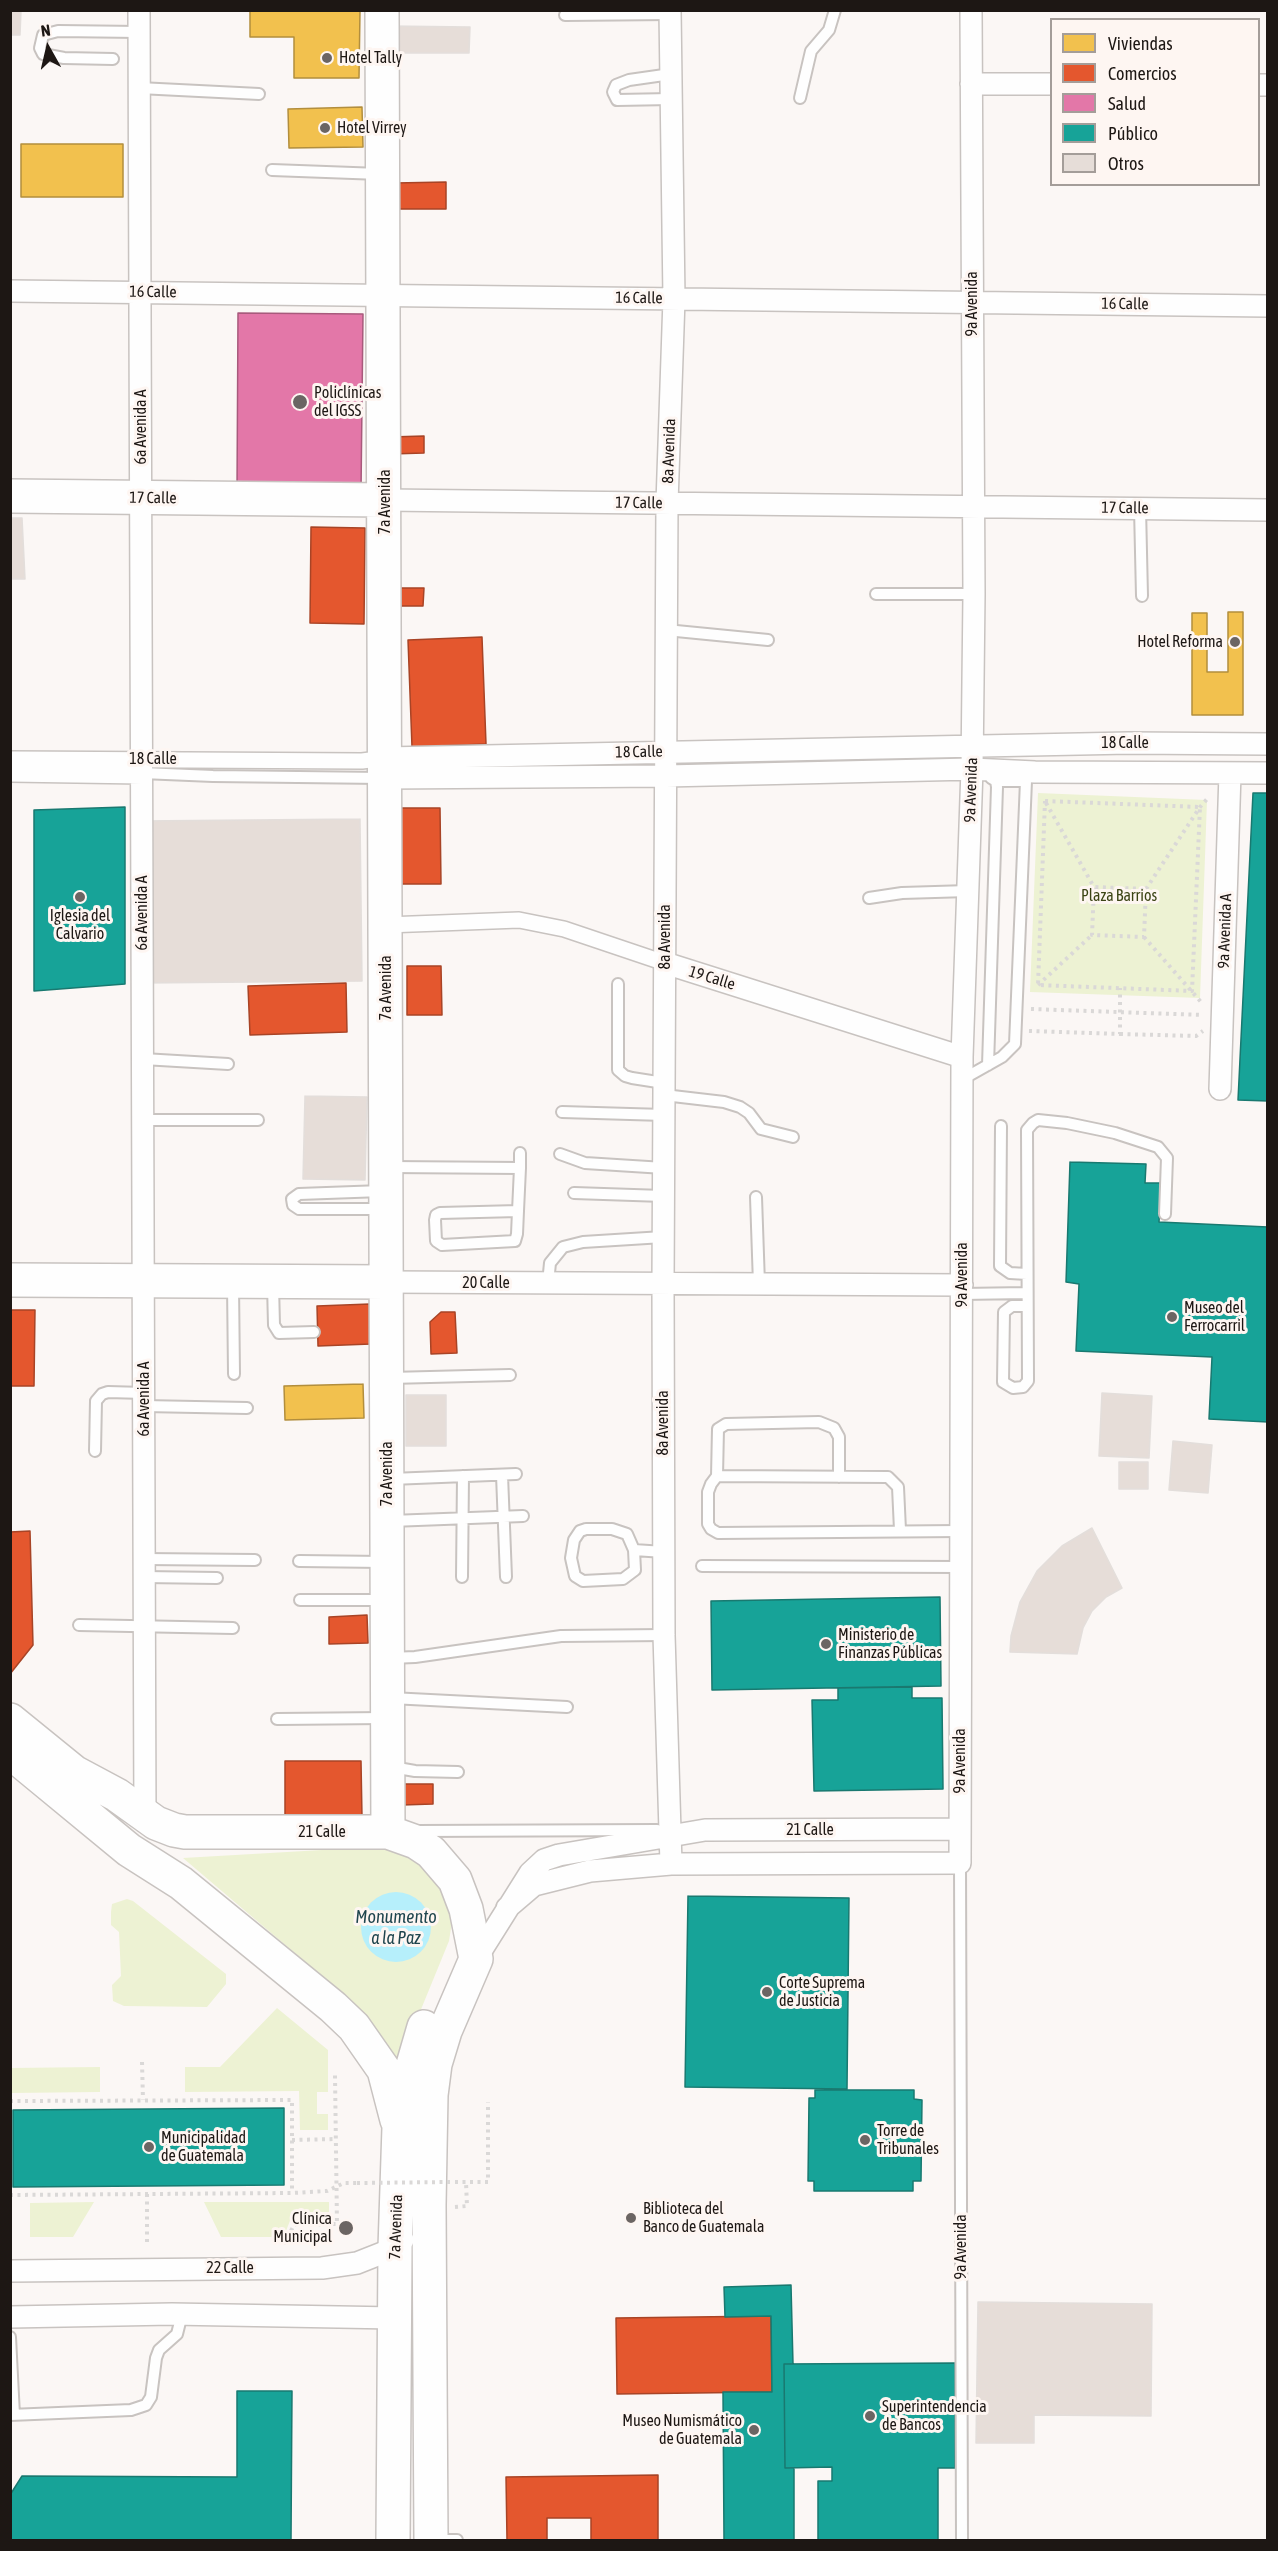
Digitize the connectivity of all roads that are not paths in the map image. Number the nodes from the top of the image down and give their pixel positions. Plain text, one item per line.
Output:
1 (139, 10) edge
2 (382, 10) edge
3 (835, 10) edge
4 (971, 10) edge
5 (670, 12) edge
6 (565, 15) dead end
7 (139, 32) junction
8 (113, 59) dead end
9 (671, 74) junction
10 (970, 84) junction
11 (1050, 84) edge
12 (139, 88) junction
13 (260, 94) dead end
14 (800, 98) dead end
15 (671, 99) junction
16 (272, 170) dead end
17 (383, 175) junction
18 (10, 291) edge
19 (140, 292) junction
20 (383, 295) junction
21 (674, 299) junction
22 (972, 302) junction
23 (1268, 306) edge
24 (10, 496) edge
25 (141, 498) junction
26 (385, 500) junction
27 (667, 503) junction
28 (974, 507) junction
29 (1140, 508) junction
30 (1268, 510) edge
31 (876, 594) dead end
32 (974, 594) junction
33 (1142, 596) dead end
34 (666, 630) junction
35 (768, 640) dead end
36 (1268, 744) edge
37 (973, 746) junction
38 (666, 751) junction
39 (10, 759) edge
40 (142, 766) junction
41 (386, 768) junction
42 (972, 769) junction
43 (10, 771) edge
44 (1230, 773) junction
45 (1268, 773) edge
46 (666, 776) junction
47 (996, 781) junction
48 (968, 891) junction
49 (869, 898) dead end
50 (386, 925) junction
51 (665, 963) junction
52 (618, 984) dead end
53 (962, 1057) junction
54 (143, 1059) junction
55 (228, 1064) dead end
56 (988, 1065) junction
57 (963, 1079) junction
58 (1220, 1089) dead end
59 (664, 1098) junction
60 (562, 1112) dead end
61 (143, 1120) junction
62 (258, 1120) dead end
63 (1001, 1126) dead end
64 (793, 1137) dead end
65 (520, 1153) dead end
66 (560, 1154) dead end
67 (520, 1168) junction
68 (664, 1168) junction
69 (387, 1189) junction
70 (574, 1193) dead end
71 (663, 1196) junction
72 (756, 1197) dead end
73 (518, 1212) junction
74 (1165, 1214) dead end
75 (663, 1237) junction
76 (1027, 1274) junction
77 (10, 1280) edge
78 (143, 1281) junction
79 (233, 1282) junction
80 (273, 1282) junction
81 (387, 1282) junction
82 (548, 1283) junction
83 (663, 1284) junction
84 (759, 1284) junction
85 (962, 1290) junction
86 (1026, 1293) junction
87 (1027, 1306) junction
88 (314, 1332) dead end
89 (234, 1374) dead end
90 (510, 1375) dead end
91 (387, 1378) junction
92 (144, 1399) junction
93 (247, 1408) dead end
94 (95, 1451) dead end
95 (516, 1474) dead end
96 (502, 1475) junction
97 (463, 1476) junction
98 (717, 1476) junction
99 (839, 1477) junction
100 (387, 1479) junction
101 (504, 1516) junction
102 (523, 1516) dead end
103 (462, 1518) junction
104 (388, 1521) junction
105 (900, 1530) junction
106 (960, 1531) junction
107 (634, 1550) junction
108 (664, 1552) junction
109 (255, 1560) dead end
110 (299, 1561) dead end
111 (388, 1562) junction
112 (702, 1566) dead end
113 (960, 1567) junction
114 (144, 1568) junction
115 (462, 1577) dead end
116 (506, 1577) dead end
117 (217, 1578) dead end
118 (300, 1600) dead end
119 (388, 1600) junction
120 (79, 1625) dead end
121 (144, 1626) junction
122 (233, 1628) dead end
123 (664, 1635) junction
124 (388, 1658) junction
125 (567, 1707) dead end
126 (388, 1708) junction
127 (277, 1719) dead end
128 (10, 1720) edge
129 (10, 1752) edge
130 (388, 1767) junction
131 (74, 1772) junction
132 (458, 1772) dead end
133 (145, 1816) junction
134 (960, 1829) junction
135 (388, 1832) junction
136 (669, 1833) junction
137 (960, 1863) junction
138 (671, 1864) junction
139 (181, 1883) junction
140 (507, 1908) junction
141 (470, 1927) junction
142 (476, 1959) junction
143 (399, 2127) junction
144 (429, 2210) junction
145 (395, 2248) junction
146 (10, 2271) edge
147 (182, 2314) junction
148 (10, 2316) edge
149 (394, 2318) junction
150 (10, 2337) edge
151 (12, 2415) edge
152 (393, 2541) edge
153 (431, 2541) edge
154 (440, 2541) edge
155 (457, 2541) edge
156 (962, 2541) edge

1 - 7 street, 6a Avenida A
2 - 17 main road, 7a Avenida
3 - 14 lane
4 - 10 street, 9a Avenida
5 - 6 lane
5 - 9 street, 8a Avenida
7 - 8 lane
7 - 12 street, 6a Avenida A
9 - 15 street, 8a Avenida
9 - 15 lane
10 - 11 street
10 - 22 street, 9a Avenida
12 - 13 lane
12 - 19 street, 6a Avenida A
15 - 21 street, 8a Avenida
16 - 17 lane
17 - 20 main road, 7a Avenida
18 - 19 street, 16 Calle
19 - 20 street, 16 Calle
19 - 25 street, 6a Avenida A
20 - 21 street, 16 Calle
20 - 26 main road, 7a Avenida
21 - 22 street, 16 Calle
21 - 27 street, 8a Avenida
22 - 23 street, 16 Calle
22 - 28 street, 9a Avenida
24 - 25 main road, 17 Calle
25 - 26 main road, 17 Calle
25 - 40 street, 6a Avenida A
26 - 27 street, 17 Calle
26 - 41 main road, 7a Avenida
27 - 28 street, 17 Calle
27 - 34 street, 8a Avenida
28 - 29 street, 17 Calle
28 - 32 street, 9a Avenida
29 - 30 street, 17 Calle
29 - 33 lane
31 - 32 lane
32 - 37 street, 9a Avenida
34 - 35 lane
34 - 38 street, 8a Avenida
36 - 37 street, 18 Calle
37 - 38 street, 18 Calle
37 - 42 street, 9a Avenida
38 - 41 street, 18 Calle
38 - 46 street, 8a Avenida
39 - 40 street, 18 Calle
40 - 41 street, 18 Calle
40 - 43 street, 18 Calle
40 - 54 street, 6a Avenida A
41 - 46 street, 18 Calle
41 - 50 main road, 7a Avenida
42 - 44 street, 18 Calle
42 - 46 street, 18 Calle
42 - 47 lane
42 - 48 street, 9a Avenida
44 - 45 street, 18 Calle
44 - 58 street, 9a Avenida A
46 - 51 street, 8a Avenida
47 - 56 lane
47 - 56 lane
48 - 49 lane
48 - 53 street, 9a Avenida
50 - 51 street, 19 Calle
50 - 69 main road, 7a Avenida
51 - 53 street, 19 Calle
51 - 59 street, 8a Avenida
52 - 59 lane
53 - 57 street, 9a Avenida
54 - 55 lane
54 - 61 street, 6a Avenida A
56 - 57 lane
57 - 85 street, 9a Avenida
59 - 60 lane
59 - 64 lane
59 - 68 street, 8a Avenida
61 - 62 lane
61 - 78 street, 6a Avenida A
63 - 76 lane
65 - 67 lane
66 - 68 lane
67 - 69 lane
67 - 73 lane
68 - 71 street, 8a Avenida
69 - 69 lane
69 - 81 main road, 7a Avenida
70 - 71 lane
71 - 75 street, 8a Avenida
72 - 84 lane
73 - 73 lane
74 - 76 lane
75 - 82 lane
75 - 83 street, 8a Avenida
76 - 86 lane
77 - 78 main road, 20 Calle
78 - 79 main road, 20 Calle
78 - 92 street, 6a Avenida A
79 - 80 main road, 20 Calle
79 - 89 lane
80 - 81 main road, 20 Calle
80 - 88 lane
81 - 82 street, 20 Calle
81 - 91 main road, 7a Avenida
82 - 83 street, 20 Calle
83 - 84 street, 20 Calle
83 - 108 street, 8a Avenida
84 - 85 street, 20 Calle
85 - 86 lane
85 - 106 street, 9a Avenida
86 - 87 lane
87 - 87 lane
90 - 91 lane
91 - 100 main road, 7a Avenida
92 - 93 lane
92 - 94 lane
92 - 114 street, 6a Avenida A
95 - 96 lane
96 - 97 lane
96 - 101 lane
97 - 100 lane
97 - 103 lane
98 - 99 lane
98 - 99 lane
98 - 105 lane
99 - 105 lane
100 - 104 main road, 7a Avenida
101 - 102 lane
101 - 103 lane
101 - 116 lane
103 - 104 lane
103 - 115 lane
104 - 111 main road, 7a Avenida
105 - 106 lane
106 - 113 street, 9a Avenida
107 - 107 lane
107 - 108 lane
108 - 123 street, 8a Avenida
109 - 114 lane
110 - 111 lane
111 - 119 main road, 7a Avenida
112 - 113 lane
113 - 134 street, 9a Avenida
114 - 117 lane
114 - 121 street, 6a Avenida A
118 - 119 lane
119 - 124 main road, 7a Avenida
120 - 121 lane
121 - 122 lane
121 - 133 street, 6a Avenida A
123 - 124 lane
123 - 136 street, 8a Avenida
124 - 126 main road, 7a Avenida
125 - 126 lane
126 - 127 lane
126 - 130 main road, 7a Avenida
128 - 131 main road, 21 Calle
129 - 139 main road
130 - 132 lane
130 - 135 main road, 7a Avenida
131 - 133 main road, 21 Calle
131 - 139 main road
133 - 135 main road, 21 Calle
134 - 136 street, 21 Calle
134 - 137 street, 9a Avenida
135 - 136 lane, 21 Calle
135 - 141 main road
136 - 138 street, 8a Avenida
136 - 140 street, 21 Calle
137 - 138 street, 21 Calle
137 - 156 lane, 9a Avenida
138 - 140 street, 21 Calle
139 - 143 main road
140 - 142 street, 21 Calle
141 - 142 main road
141 - 143 main road, 7a Avenida
142 - 144 main road, 7a Avenida
143 - 145 main road, 7a Avenida
144 - 145 street, 22 Calle
144 - 153 main road, 7a Avenida
145 - 146 street, 22 Calle
145 - 149 main road, 7a Avenida
147 - 148 street
147 - 149 street
147 - 151 lane
149 - 152 main road, 7a Avenida
150 - 151 lane
154 - 155 lane

